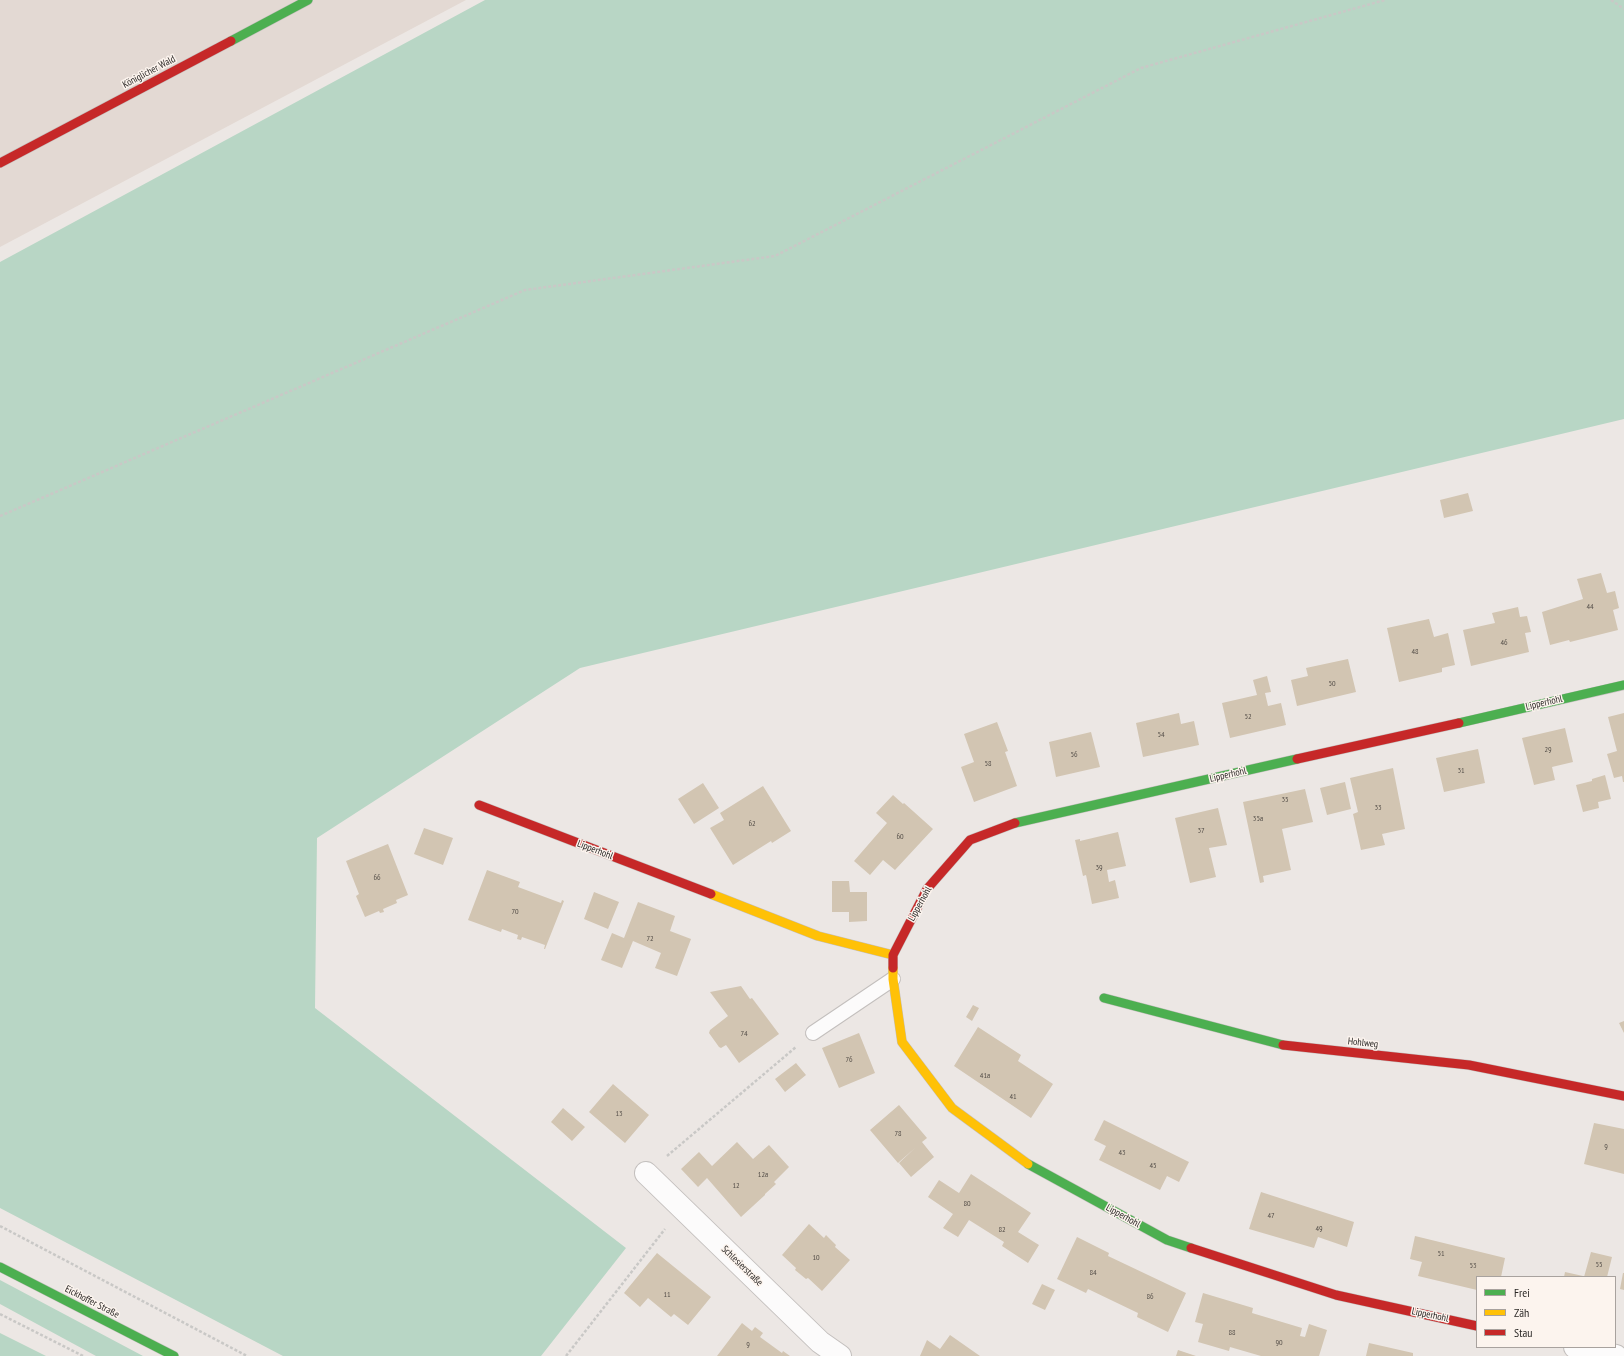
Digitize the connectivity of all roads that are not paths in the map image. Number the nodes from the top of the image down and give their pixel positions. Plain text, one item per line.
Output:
1 (308, 0) edge
2 (0, 163) edge
3 (1624, 685) edge
4 (479, 805) dead end
5 (894, 955) junction
6 (893, 978) junction
7 (1104, 998) dead end
8 (813, 1033) road end
9 (1624, 1096) edge
10 (646, 1173) road end
11 (0, 1267) edge
12 (1476, 1326) edge
13 (1580, 1348) edge
14 (174, 1356) edge
15 (840, 1356) edge
16 (1616, 1356) edge

1 - 2 street, Königlicher Wald
3 - 5 street, Lipperhohl
4 - 5 street, Lipperhohl
5 - 6 street, Lipperhohl
6 - 8 lane
6 - 12 street, Lipperhohl
7 - 9 street, Hohlweg
10 - 15 street, Schlesierstraße
11 - 14 street, Eickhoffer Straße
13 - 16 street

